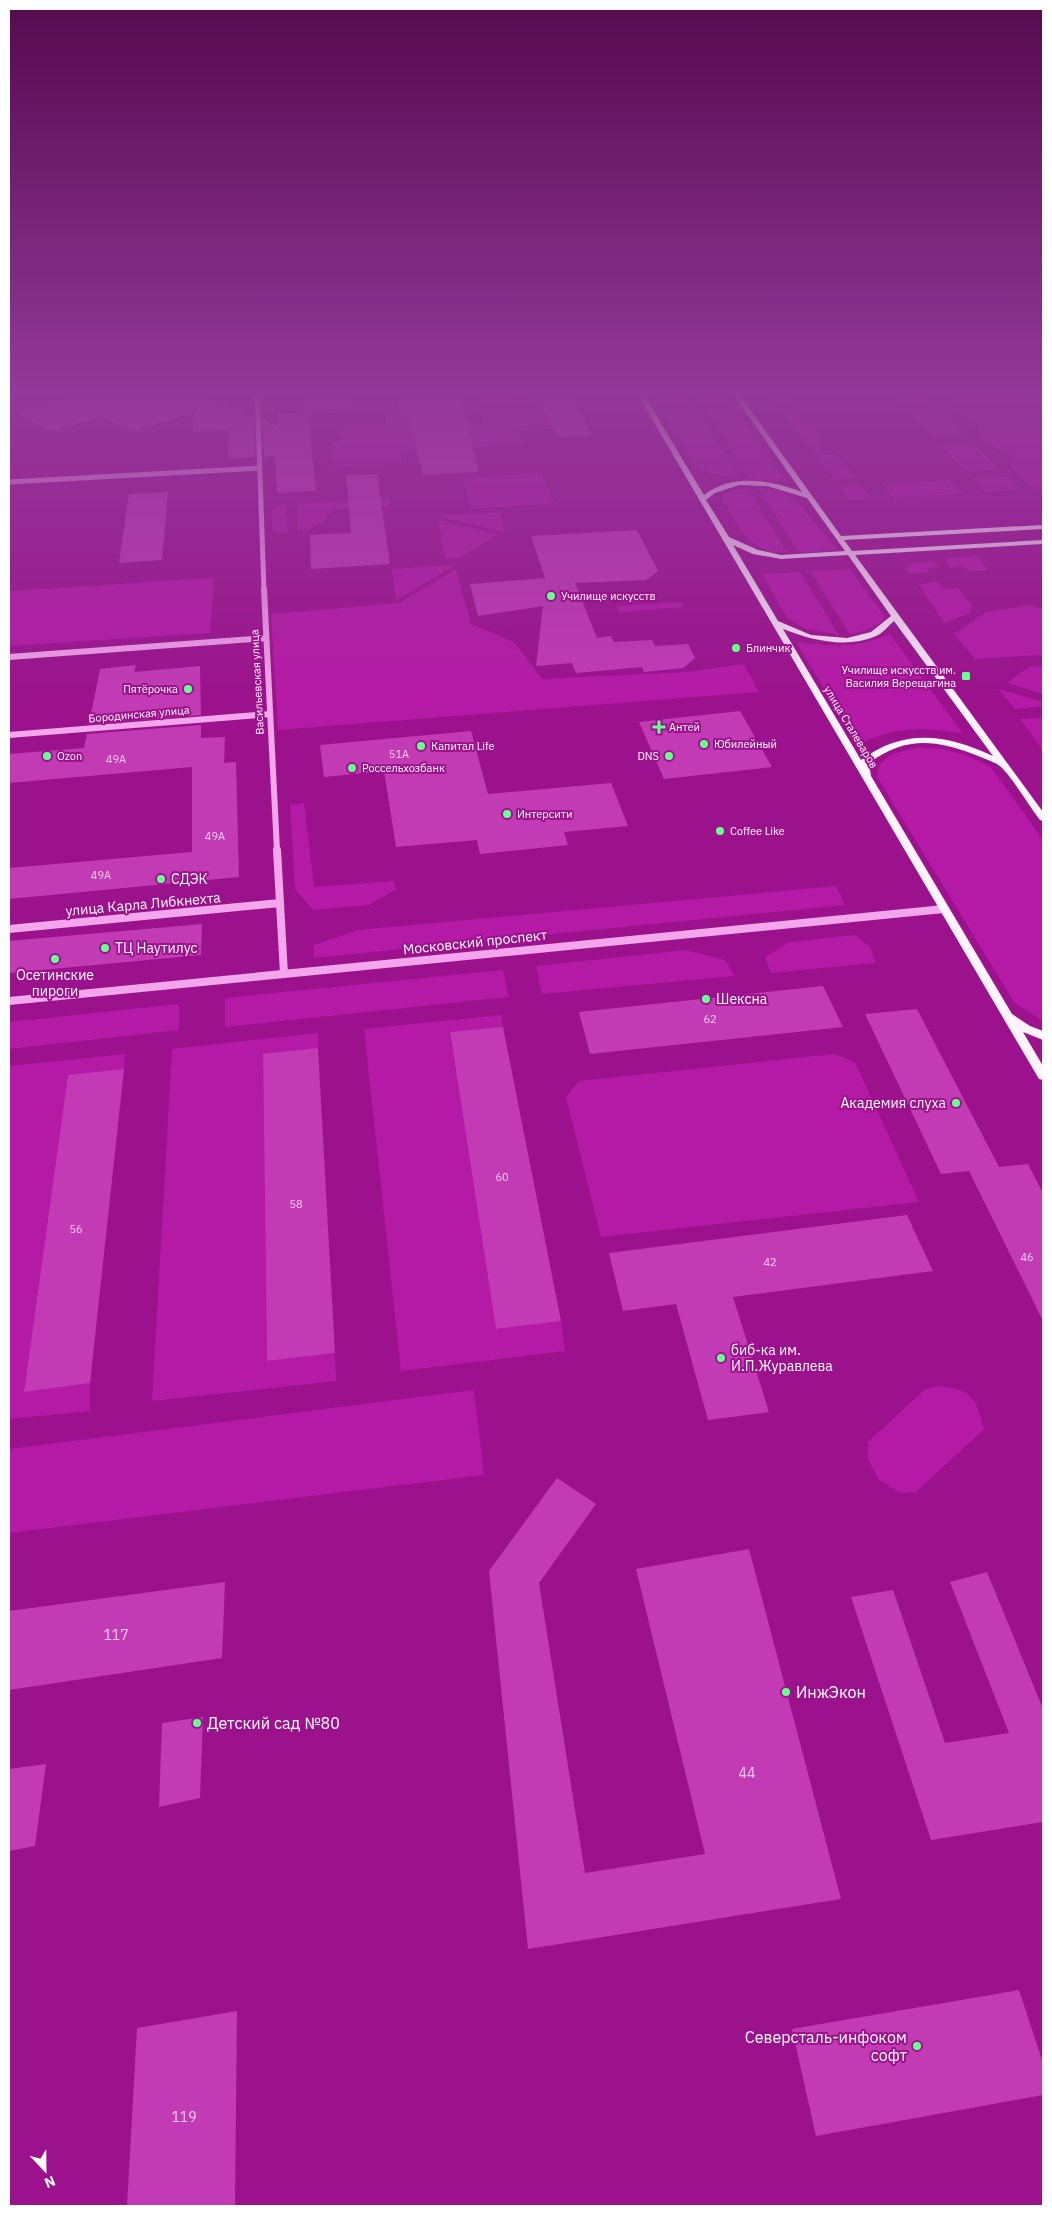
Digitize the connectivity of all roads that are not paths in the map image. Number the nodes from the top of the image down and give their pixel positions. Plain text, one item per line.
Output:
1 (260, 493) edge
2 (698, 493) edge
3 (709, 493) edge
4 (800, 493) edge
5 (806, 493) edge
6 (808, 496) junction
7 (702, 500) junction
8 (1043, 527) edge
9 (724, 538) junction
10 (840, 538) junction
11 (1043, 542) edge
12 (851, 554) junction
13 (895, 616) junction
14 (774, 622) junction
15 (266, 638) junction
16 (9, 657) edge
17 (270, 714) junction
18 (9, 735) edge
19 (1004, 765) junction
20 (866, 778) junction
21 (1043, 818) edge
22 (280, 903) junction
23 (944, 909) junction
24 (9, 929) edge
25 (284, 974) junction
26 (9, 1001) edge
27 (1006, 1014) junction
28 (1043, 1036) edge
29 (1043, 1076) edge

1 - 15 street, Васильевская улица
2 - 7 main road, улица Сталеваров
3 - 7 main road
4 - 6 main road
5 - 6 main road
6 - 10 main road
7 - 9 main road, улица Сталеваров
8 - 10 main road
9 - 12 main road
9 - 14 main road, улица Сталеваров
10 - 12 main road
11 - 12 main road
12 - 13 main road
13 - 14 main road
13 - 19 main road
14 - 20 main road, улица Сталеваров
15 - 16 street
15 - 17 street, Васильевская улица
17 - 18 street, Бородинская улица
17 - 22 street, Васильевская улица
19 - 20 main road
19 - 21 main road
20 - 23 main road, улица Сталеваров
22 - 24 street, улица Карла Либкнехта
22 - 25 street, Васильевская улица
23 - 25 street, Московский проспект
23 - 27 main road, улица Сталеваров
25 - 26 street, Московский проспект
27 - 28 main road
27 - 29 main road, улица Сталеваров

